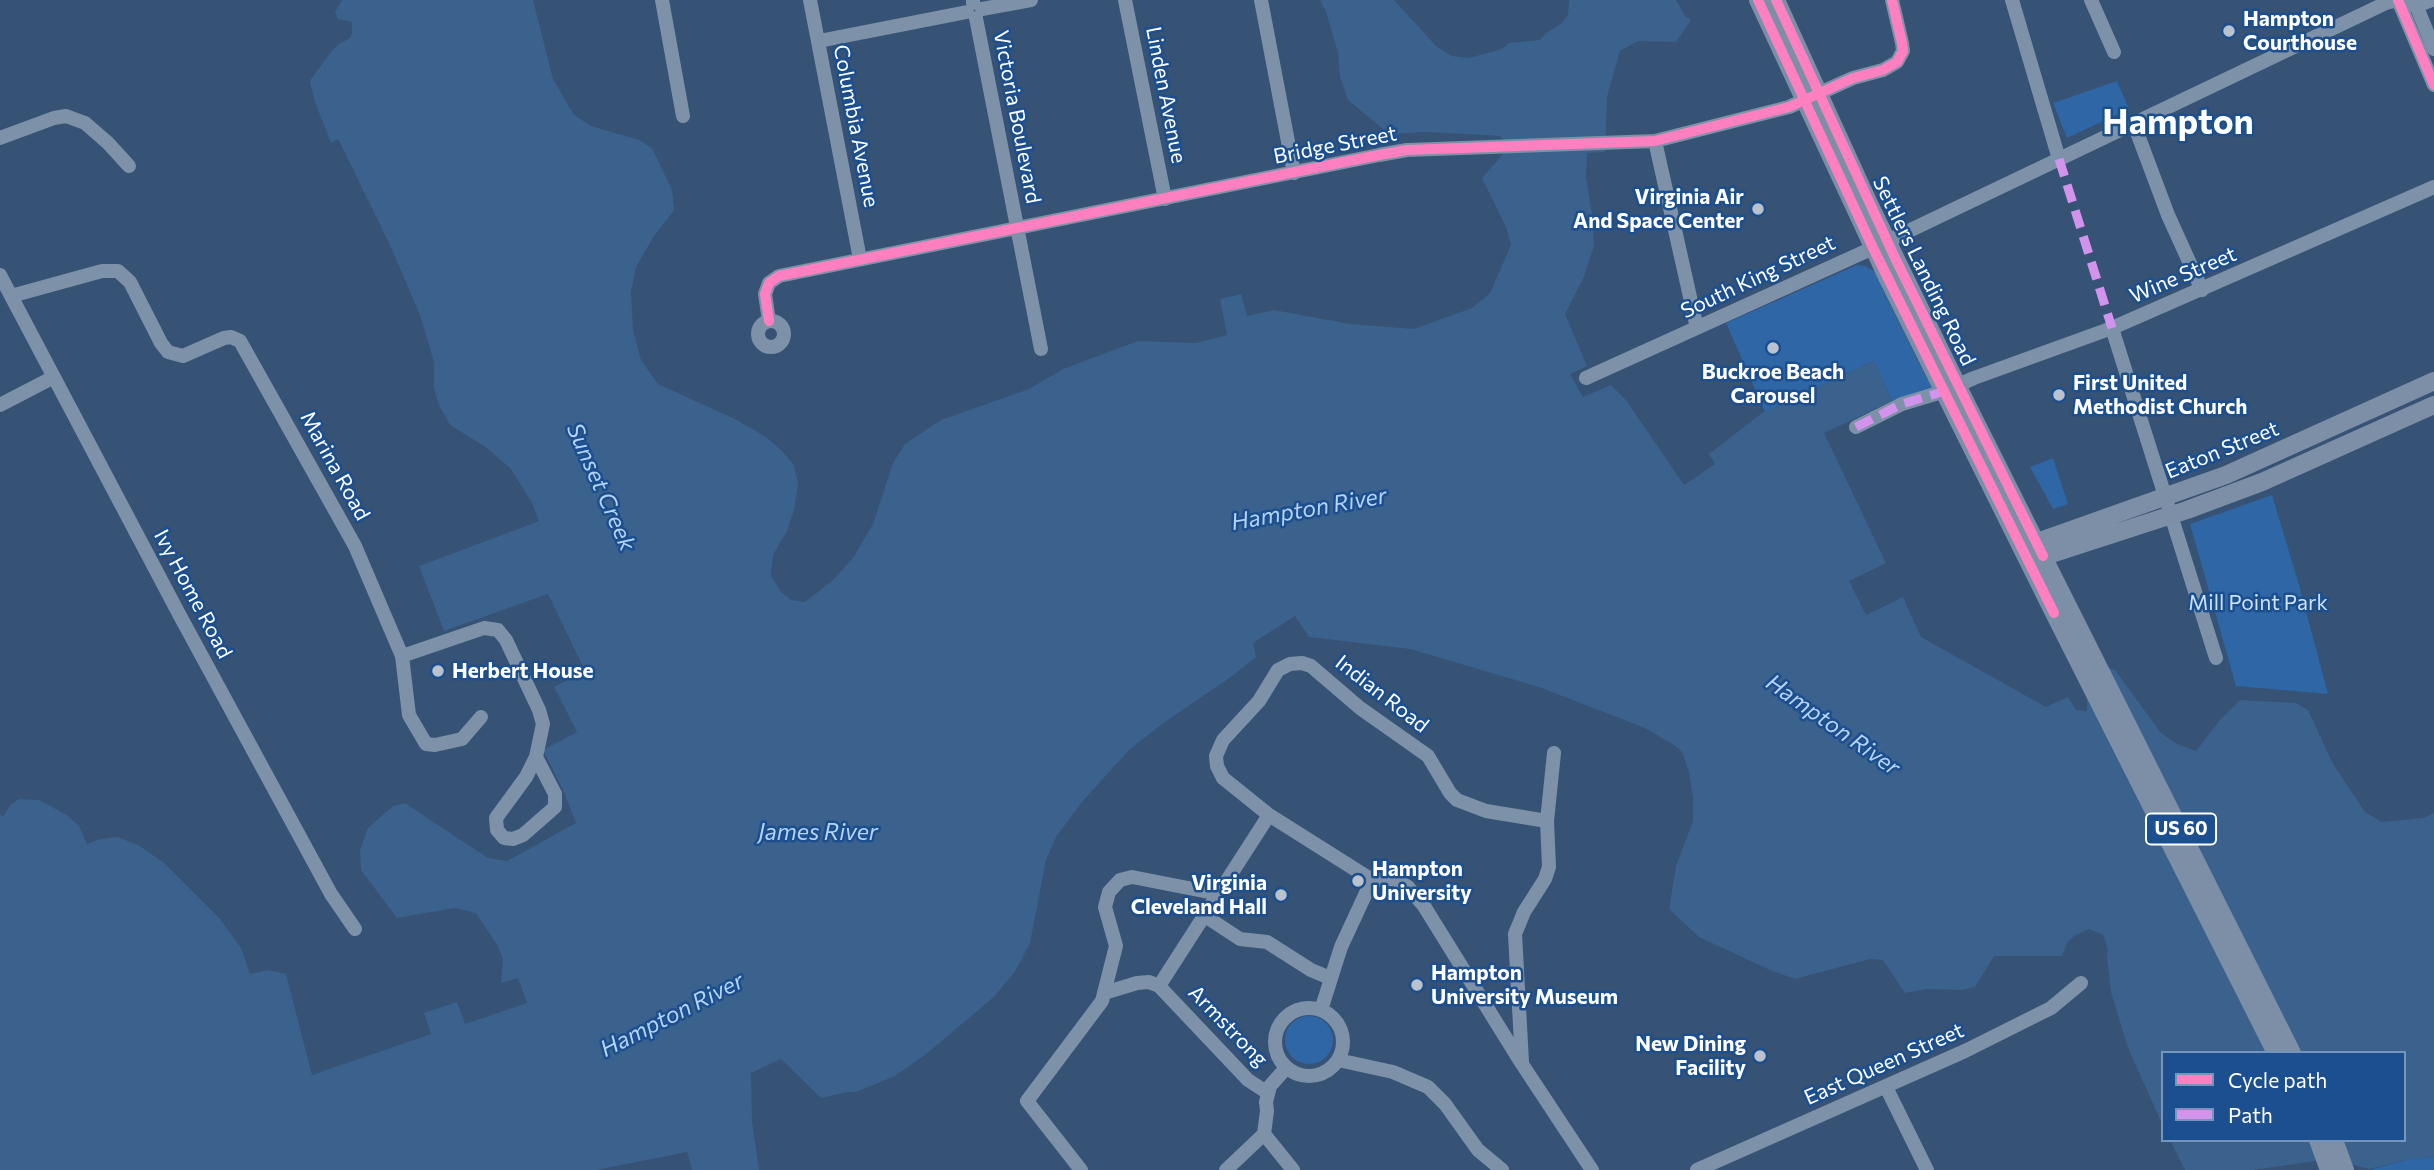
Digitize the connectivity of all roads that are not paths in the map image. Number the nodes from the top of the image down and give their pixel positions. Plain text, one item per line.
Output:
1 (662, 0) edge
2 (810, 0) edge
3 (1031, 0) edge
4 (1125, 0) edge
5 (1261, 0) edge
6 (1758, 0) edge
7 (1776, 0) edge
8 (1892, 0) edge
9 (2012, 0) edge
10 (2091, 0) edge
11 (2398, 0) edge
12 (2432, 0) edge
13 (2415, 3) edge
14 (974, 9) edge
15 (819, 41) junction
16 (2434, 49) edge
17 (2114, 52) dead end
18 (2434, 85) edge
19 (1811, 98) junction
20 (683, 116) dead end
21 (2138, 135) dead end
22 (0, 138) edge
23 (1655, 141) junction
24 (2059, 159) junction
25 (129, 166) dead end
26 (1294, 173) junction
27 (2434, 187) edge
28 (1164, 199) junction
29 (1017, 227) junction
30 (1880, 244) junction
31 (860, 259) junction
32 (0, 275) edge
33 (2202, 290) junction
34 (11, 296) junction
35 (769, 321) dead end
36 (1698, 328) junction
37 (2112, 328) junction
38 (1041, 349) dead end
39 (52, 378) junction
40 (1586, 378) dead end
41 (2434, 381) edge
42 (1951, 388) junction
43 (0, 405) edge
44 (2434, 405) edge
45 (1856, 426) dead end
46 (2166, 497) junction
47 (2171, 515) junction
48 (2032, 552) junction
49 (2061, 609) junction
50 (402, 656) junction
51 (2216, 658) dead end
52 (481, 717) dead end
53 (1554, 753) dead end
54 (536, 757) junction
55 (1269, 815) junction
56 (1547, 821) junction
57 (1372, 880) junction
58 (1219, 894) junction
59 (1205, 916) junction
60 (355, 929) dead end
61 (1329, 978) junction
62 (2081, 983) dead end
63 (1159, 986) junction
64 (1104, 993) junction
65 (1321, 1010) junction
66 (2275, 1051) edge
67 (2291, 1051) edge
68 (1338, 1060) junction
69 (1522, 1064) junction
70 (1286, 1068) junction
71 (1886, 1087) junction
72 (1268, 1093) junction
73 (1264, 1134) junction
74 (2319, 1142) edge
75 (2335, 1142) edge
76 (1081, 1170) edge
77 (1226, 1170) edge
78 (1293, 1170) edge
79 (1502, 1170) edge
80 (1592, 1170) edge
81 (1697, 1170) edge
82 (1927, 1170) edge
83 (2329, 1170) edge
84 (2345, 1170) edge

1 - 20 street
2 - 15 street, Columbia Avenue
3 - 14 street
4 - 28 street, Linden Avenue
5 - 26 street
6 - 19 main road, Settlers Landing Road / US 60
7 - 19 main road, Settlers Landing Road / US 60
8 - 19 street, Bridge Street
9 - 24 street
10 - 17 street
11 - 13 street
11 - 18 street
11 - 24 street, South King Street
12 - 13 street
13 - 16 street
14 - 15 street
14 - 29 street, Victoria Boulevard
15 - 31 street, Columbia Avenue
19 - 23 street, Bridge Street
19 - 30 main road, Settlers Landing Road / US 60
21 - 33 street
22 - 25 street
23 - 26 street, Bridge Street
23 - 36 street
24 - 30 street, South King Street
26 - 28 street, Bridge Street
27 - 33 street, Wine Street
28 - 29 street, Bridge Street
29 - 31 street, Bridge Street
29 - 38 street, Victoria Boulevard
30 - 36 street, South King Street
30 - 42 main road, Settlers Landing Road / US 60
31 - 35 street, Bridge Street
32 - 34 street, Ivy Home Road
33 - 37 street, Wine Street
34 - 39 street, Ivy Home Road
34 - 50 street, Marina Road
36 - 40 street, South King Street
37 - 42 street, Wine Street
37 - 46 street
39 - 43 street
39 - 60 street, Ivy Home Road
41 - 46 main road, Eaton Street
42 - 45 street
42 - 48 main road, Settlers Landing Road / US 60
44 - 47 main road, Eaton Street
46 - 47 street
46 - 48 main road, Eaton Street
47 - 48 main road, Eaton Street
47 - 51 street
48 - 49 main road, Settlers Landing Road / US 60
49 - 66 main road, Settlers Landing Road / US 60
49 - 67 main road, Settlers Landing Road / US 60
50 - 52 street
50 - 54 street
53 - 56 street
54 - 54 street
55 - 56 street, Indian Road
55 - 57 street
55 - 58 street, Armstrong
56 - 69 street
57 - 61 street
57 - 69 street
58 - 59 street, Armstrong
58 - 64 street
59 - 61 street
59 - 63 street, Armstrong
61 - 65 street
62 - 71 street, East Queen Street
63 - 64 street, Armstrong
63 - 72 street, Armstrong
64 - 76 street
65 - 68 street
65 - 70 street
68 - 70 street
68 - 79 street
69 - 80 street
70 - 72 street, Armstrong
71 - 81 street, East Queen Street
71 - 82 street
72 - 73 street, Armstrong
73 - 77 street
73 - 78 street
74 - 83 main road
75 - 84 main road

